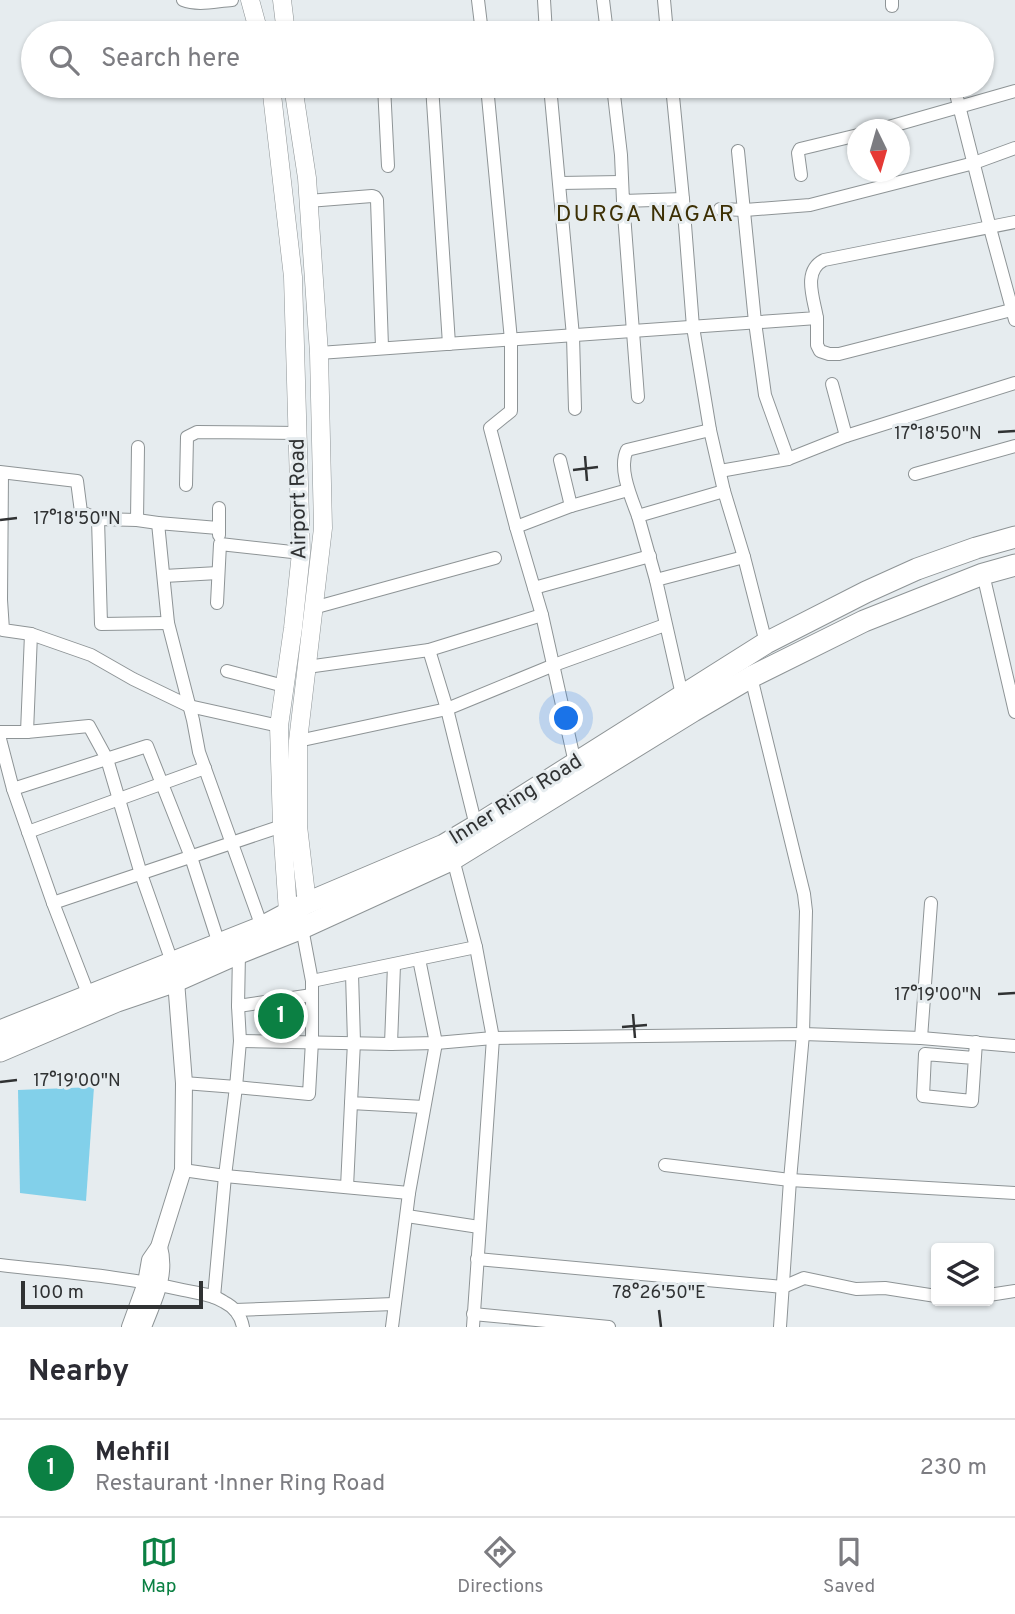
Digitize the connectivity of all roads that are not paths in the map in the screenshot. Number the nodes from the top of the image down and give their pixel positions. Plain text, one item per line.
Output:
1 (183, 0) edge
2 (232, 0) edge
3 (250, 0) edge
4 (282, 0) edge
5 (478, 0) edge
6 (544, 0) edge
7 (603, 0) edge
8 (664, 0) edge
9 (256, 21) edge
10 (285, 21) edge
11 (481, 21) edge
12 (545, 21) edge
13 (606, 21) edge
14 (666, 21) edge
15 (1015, 91) edge
16 (994, 97) edge
17 (272, 98) edge
18 (295, 98) edge
19 (385, 98) edge
20 (433, 98) edge
21 (489, 98) edge
22 (551, 98) edge
23 (614, 98) edge
24 (673, 98) edge
25 (958, 98) edge
26 (989, 98) edge
27 (960, 106) junction
28 (910, 121) edge
29 (847, 138) edge
30 (1015, 148) edge
31 (738, 151) dead end
32 (974, 163) junction
33 (388, 166) dead end
34 (801, 175) dead end
35 (621, 182) junction
36 (560, 183) junction
37 (683, 199) junction
38 (308, 201) junction
39 (623, 201) junction
40 (720, 209) dead end
41 (745, 210) junction
42 (1015, 222) edge
43 (990, 228) junction
44 (1014, 313) edge
45 (817, 318) junction
46 (755, 322) junction
47 (693, 327) junction
48 (632, 330) junction
49 (573, 336) junction
50 (512, 340) junction
51 (449, 344) junction
52 (382, 347) junction
53 (319, 353) junction
54 (296, 354) junction
55 (1015, 383) edge
56 (832, 384) dead end
57 (638, 397) dead end
58 (575, 409) dead end
59 (710, 430) junction
60 (298, 433) junction
61 (846, 436) junction
62 (1015, 446) edge
63 (138, 447) dead end
64 (788, 459) junction
65 (560, 460) dead end
66 (720, 471) junction
67 (1, 472) edge
68 (915, 474) dead end
69 (186, 485) dead end
70 (628, 491) junction
71 (724, 491) junction
72 (571, 506) junction
73 (219, 508) dead end
74 (638, 516) junction
75 (99, 519) junction
76 (137, 520) junction
77 (158, 523) junction
78 (516, 527) junction
79 (218, 528) junction
80 (1015, 537) edge
81 (220, 544) junction
82 (301, 553) junction
83 (650, 556) junction
84 (744, 557) junction
85 (495, 558) dead end
86 (1015, 565) edge
87 (218, 573) junction
88 (983, 573) junction
89 (164, 576) junction
90 (656, 580) junction
91 (534, 588) junction
92 (217, 603) dead end
93 (313, 608) junction
94 (542, 615) junction
95 (168, 623) junction
96 (665, 625) junction
97 (31, 634) junction
98 (766, 643) junction
99 (429, 650) junction
100 (554, 665) junction
101 (307, 667) junction
102 (228, 671) dead end
103 (751, 677) junction
104 (285, 686) junction
105 (682, 695) junction
106 (189, 706) junction
107 (447, 709) junction
108 (1015, 712) edge
109 (279, 726) junction
110 (0, 732) edge
111 (27, 732) junction
112 (0, 739) edge
113 (298, 741) junction
114 (107, 759) junction
115 (575, 762) junction
116 (205, 768) junction
117 (162, 784) junction
118 (13, 789) junction
119 (119, 800) junction
120 (282, 826) junction
121 (476, 826) junction
122 (28, 832) junction
123 (232, 844) junction
124 (191, 858) junction
125 (453, 859) junction
126 (141, 874) junction
127 (53, 903) junction
128 (931, 903) dead end
129 (299, 914) junction
130 (262, 927) junction
131 (219, 944) junction
132 (476, 947) junction
133 (239, 953) junction
134 (419, 959) junction
135 (394, 965) junction
136 (174, 971) junction
137 (352, 974) junction
138 (312, 988) junction
139 (89, 996) junction
140 (238, 1006) junction
141 (12, 1033) edge
142 (803, 1034) junction
143 (493, 1038) junction
144 (921, 1038) junction
145 (240, 1041) junction
146 (312, 1041) junction
147 (354, 1042) junction
148 (976, 1042) junction
149 (436, 1043) junction
150 (391, 1044) junction
151 (1015, 1046) edge
152 (0, 1051) edge
153 (974, 1058) junction
154 (184, 1083) junction
155 (236, 1087) junction
156 (351, 1103) junction
157 (424, 1107) junction
158 (665, 1165) dead end
159 (183, 1170) junction
160 (225, 1176) junction
161 (790, 1180) junction
162 (347, 1187) junction
163 (409, 1193) junction
164 (1015, 1193) edge
165 (407, 1216) junction
166 (480, 1227) junction
167 (477, 1259) junction
168 (0, 1265) edge
169 (153, 1284) junction
170 (783, 1287) junction
171 (1015, 1291) edge
172 (994, 1294) edge
173 (931, 1295) edge
174 (214, 1297) junction
175 (394, 1304) junction
176 (235, 1310) junction
177 (473, 1320) edge
178 (130, 1327) edge
179 (143, 1327) edge
180 (243, 1327) edge
181 (392, 1327) edge
182 (609, 1327) edge
183 (780, 1327) edge

1 - 2 street
3 - 9 main road
4 - 10 main road
5 - 11 street
6 - 12 street
7 - 13 street
8 - 14 street
15 - 16 street
17 - 54 main road, Airport Road
18 - 38 main road, Airport Road
19 - 33 street
20 - 51 street
21 - 50 street
22 - 36 street
23 - 35 street
24 - 37 street
25 - 27 street
26 - 27 street
27 - 28 street
27 - 32 street
29 - 34 street
30 - 32 street
31 - 41 street
32 - 41 street
32 - 43 street
35 - 36 street
35 - 39 street
36 - 49 street
37 - 39 street
37 - 47 street
38 - 52 street
38 - 53 main road, Airport Road
39 - 48 street
40 - 41 street
41 - 46 street
42 - 43 street
43 - 44 street
43 - 45 street
44 - 45 street
45 - 46 street
46 - 47 street
46 - 64 street
47 - 48 street
47 - 59 street
48 - 49 street
48 - 57 street
49 - 50 street
49 - 58 street
50 - 51 street
50 - 78 street
51 - 52 street
52 - 53 street
53 - 54 main road
53 - 93 main road, Airport Road
54 - 60 main road, Airport Road
55 - 61 street
56 - 61 street
59 - 66 street
59 - 70 street
60 - 69 street
60 - 82 main road, Airport Road
61 - 64 street
62 - 68 street
63 - 76 street
64 - 66 street
65 - 72 street
66 - 71 street
67 - 75 street
67 - 97 street
70 - 72 street
70 - 74 street
71 - 74 street
71 - 84 street
72 - 78 street
73 - 79 street
74 - 83 street
75 - 76 street
75 - 95 street
76 - 77 street
77 - 79 street
77 - 89 street
78 - 91 street
79 - 81 street
80 - 98 highway, Inner Ring Road
81 - 82 street
81 - 87 street
82 - 104 main road, Airport Road
83 - 90 street
83 - 91 street
84 - 90 street
84 - 98 street
85 - 93 street
86 - 88 highway, Inner Ring Road
87 - 89 street
87 - 92 street
88 - 103 highway, Inner Ring Road
88 - 108 street
89 - 95 street
90 - 96 street
91 - 94 street
93 - 101 main road, Airport Road
94 - 99 street
94 - 100 street
95 - 106 street
96 - 100 street
96 - 105 street
97 - 106 street
97 - 111 street
98 - 105 highway, Inner Ring Road
99 - 101 street
99 - 107 street
100 - 107 street
100 - 115 street
101 - 113 main road, Airport Road
102 - 104 street
103 - 125 highway, Inner Ring Road
103 - 142 street
104 - 109 main road, Airport Road
105 - 115 highway, Inner Ring Road
106 - 109 street
106 - 116 street
107 - 113 street
107 - 121 street
109 - 120 main road, Airport Road
110 - 111 street
111 - 114 street
112 - 118 street
113 - 129 main road, Airport Road
114 - 117 street
114 - 118 street
114 - 119 street
115 - 121 highway, Inner Ring Road
116 - 117 street
116 - 123 street
117 - 119 street
117 - 124 street
118 - 122 street
119 - 122 street
119 - 126 street
120 - 123 street
120 - 129 main road, Airport Road
121 - 129 highway, Inner Ring Road
122 - 127 street
123 - 124 street
123 - 130 street
124 - 126 street
124 - 131 street
125 - 129 highway, Inner Ring Road
125 - 132 street
126 - 127 street
126 - 136 street
127 - 139 street
128 - 144 street
129 - 130 highway, Inner Ring Road
129 - 133 highway, Inner Ring Road
129 - 138 street
130 - 131 highway, Inner Ring Road
131 - 136 highway, Inner Ring Road
132 - 134 street
132 - 143 street
133 - 136 highway, Inner Ring Road
133 - 140 street
134 - 135 street
134 - 149 street
135 - 137 street
135 - 150 street
136 - 139 highway, Inner Ring Road
136 - 141 highway, Inner Ring Road
136 - 154 street
137 - 138 street
137 - 147 street
138 - 140 street
138 - 146 street
139 - 141 highway, Inner Ring Road
140 - 145 street
141 - 152 highway, Inner Ring Road
142 - 143 street
142 - 144 street
142 - 161 street
143 - 149 street
143 - 166 street
144 - 148 street
145 - 146 street
145 - 155 street
146 - 147 street
146 - 155 street
147 - 150 street
147 - 156 street
148 - 151 street
148 - 153 street
149 - 150 street
149 - 157 street
153 - 153 street
154 - 155 street
154 - 159 street
155 - 160 street
156 - 157 street
156 - 162 street
157 - 163 street
158 - 161 street
159 - 160 street
159 - 169 street
160 - 162 street
160 - 174 street
161 - 164 street
161 - 170 street
162 - 163 street
163 - 165 street
165 - 166 street
165 - 175 street
166 - 167 street
167 - 170 street
167 - 177 street
168 - 169 street
169 - 174 street
169 - 178 street
169 - 179 street
170 - 173 street
170 - 183 street
171 - 172 street
174 - 176 street
175 - 176 street
175 - 181 street
176 - 180 street
177 - 182 street

